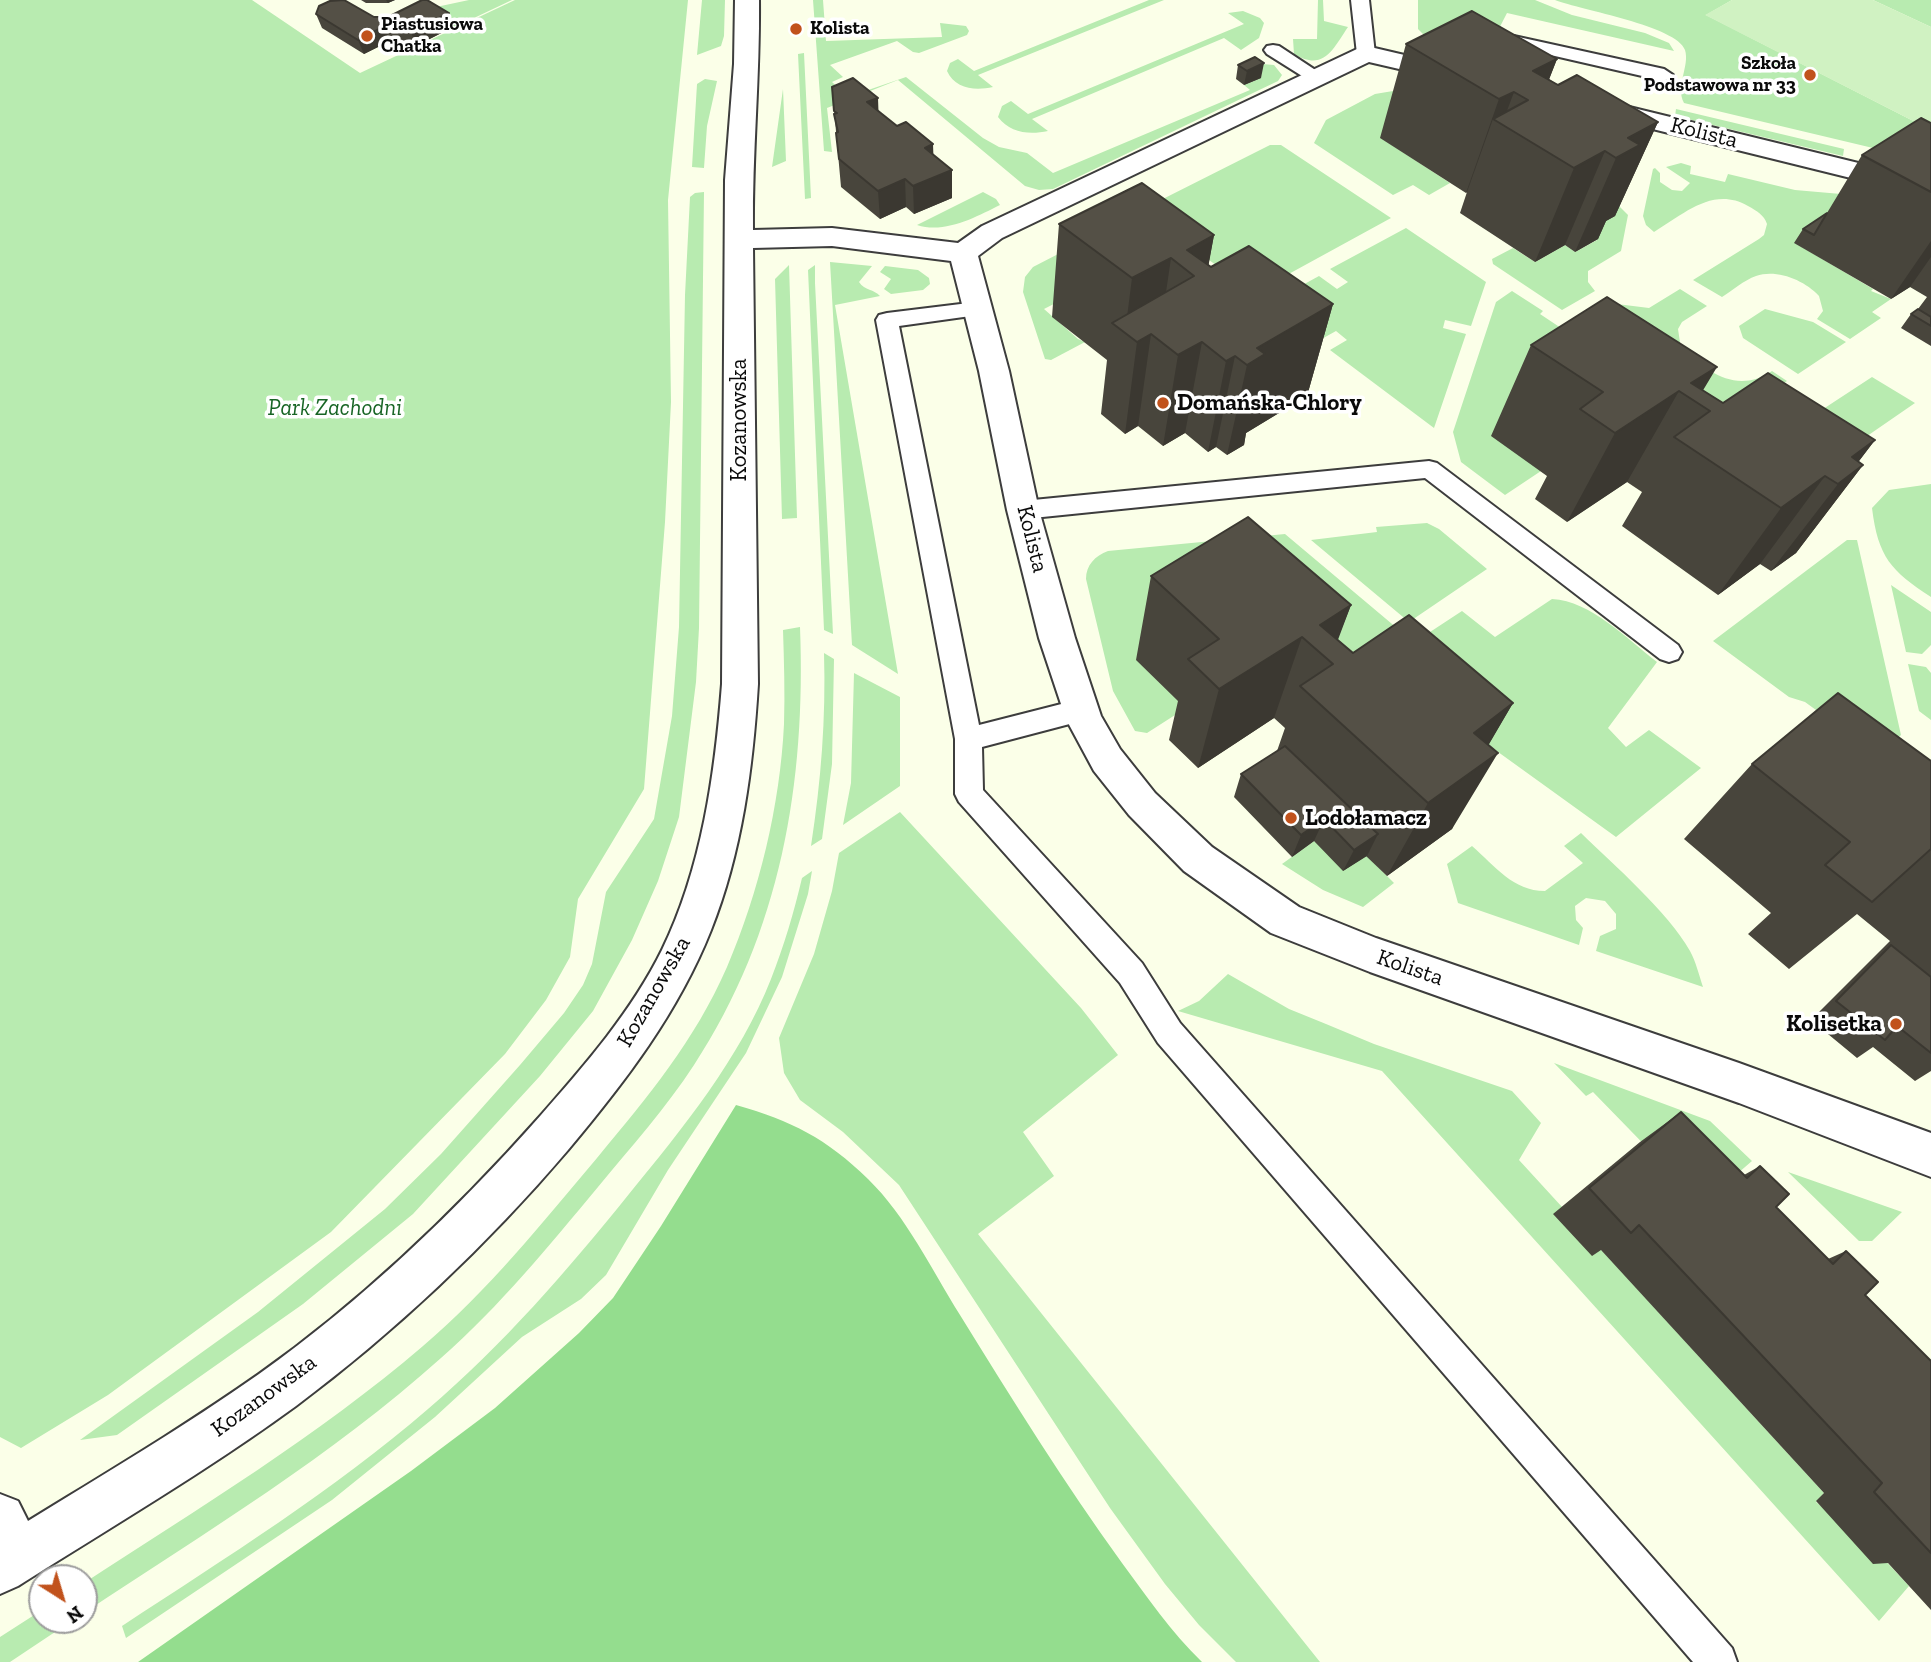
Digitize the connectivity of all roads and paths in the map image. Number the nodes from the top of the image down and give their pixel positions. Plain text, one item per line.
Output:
1 (747, 0) edge
2 (1360, 0) edge
3 (1273, 50) dead end
4 (1366, 54) junction
5 (1499, 75) edge
6 (1664, 75) dead end
7 (1317, 77) junction
8 (1470, 78) edge
9 (1584, 104) edge
10 (1931, 205) edge
11 (739, 239) junction
12 (963, 253) junction
13 (977, 309) junction
14 (1024, 510) junction
15 (1669, 652) dead end
16 (1081, 710) junction
17 (968, 739) junction
18 (1931, 1155) edge
19 (6, 1548) edge
20 (1718, 1662) edge

1 - 11 street, Kozanowska
2 - 4 lane
3 - 7 lane
4 - 7 street
4 - 8 street
5 - 6 lane
7 - 12 street
9 - 10 street, Kolista
11 - 12 street
11 - 19 street, Kozanowska
12 - 13 street, Kolista
13 - 14 street, Kolista
13 - 17 lane
14 - 15 lane
14 - 16 street, Kolista
16 - 17 lane
16 - 18 street, Kolista
17 - 20 lane

